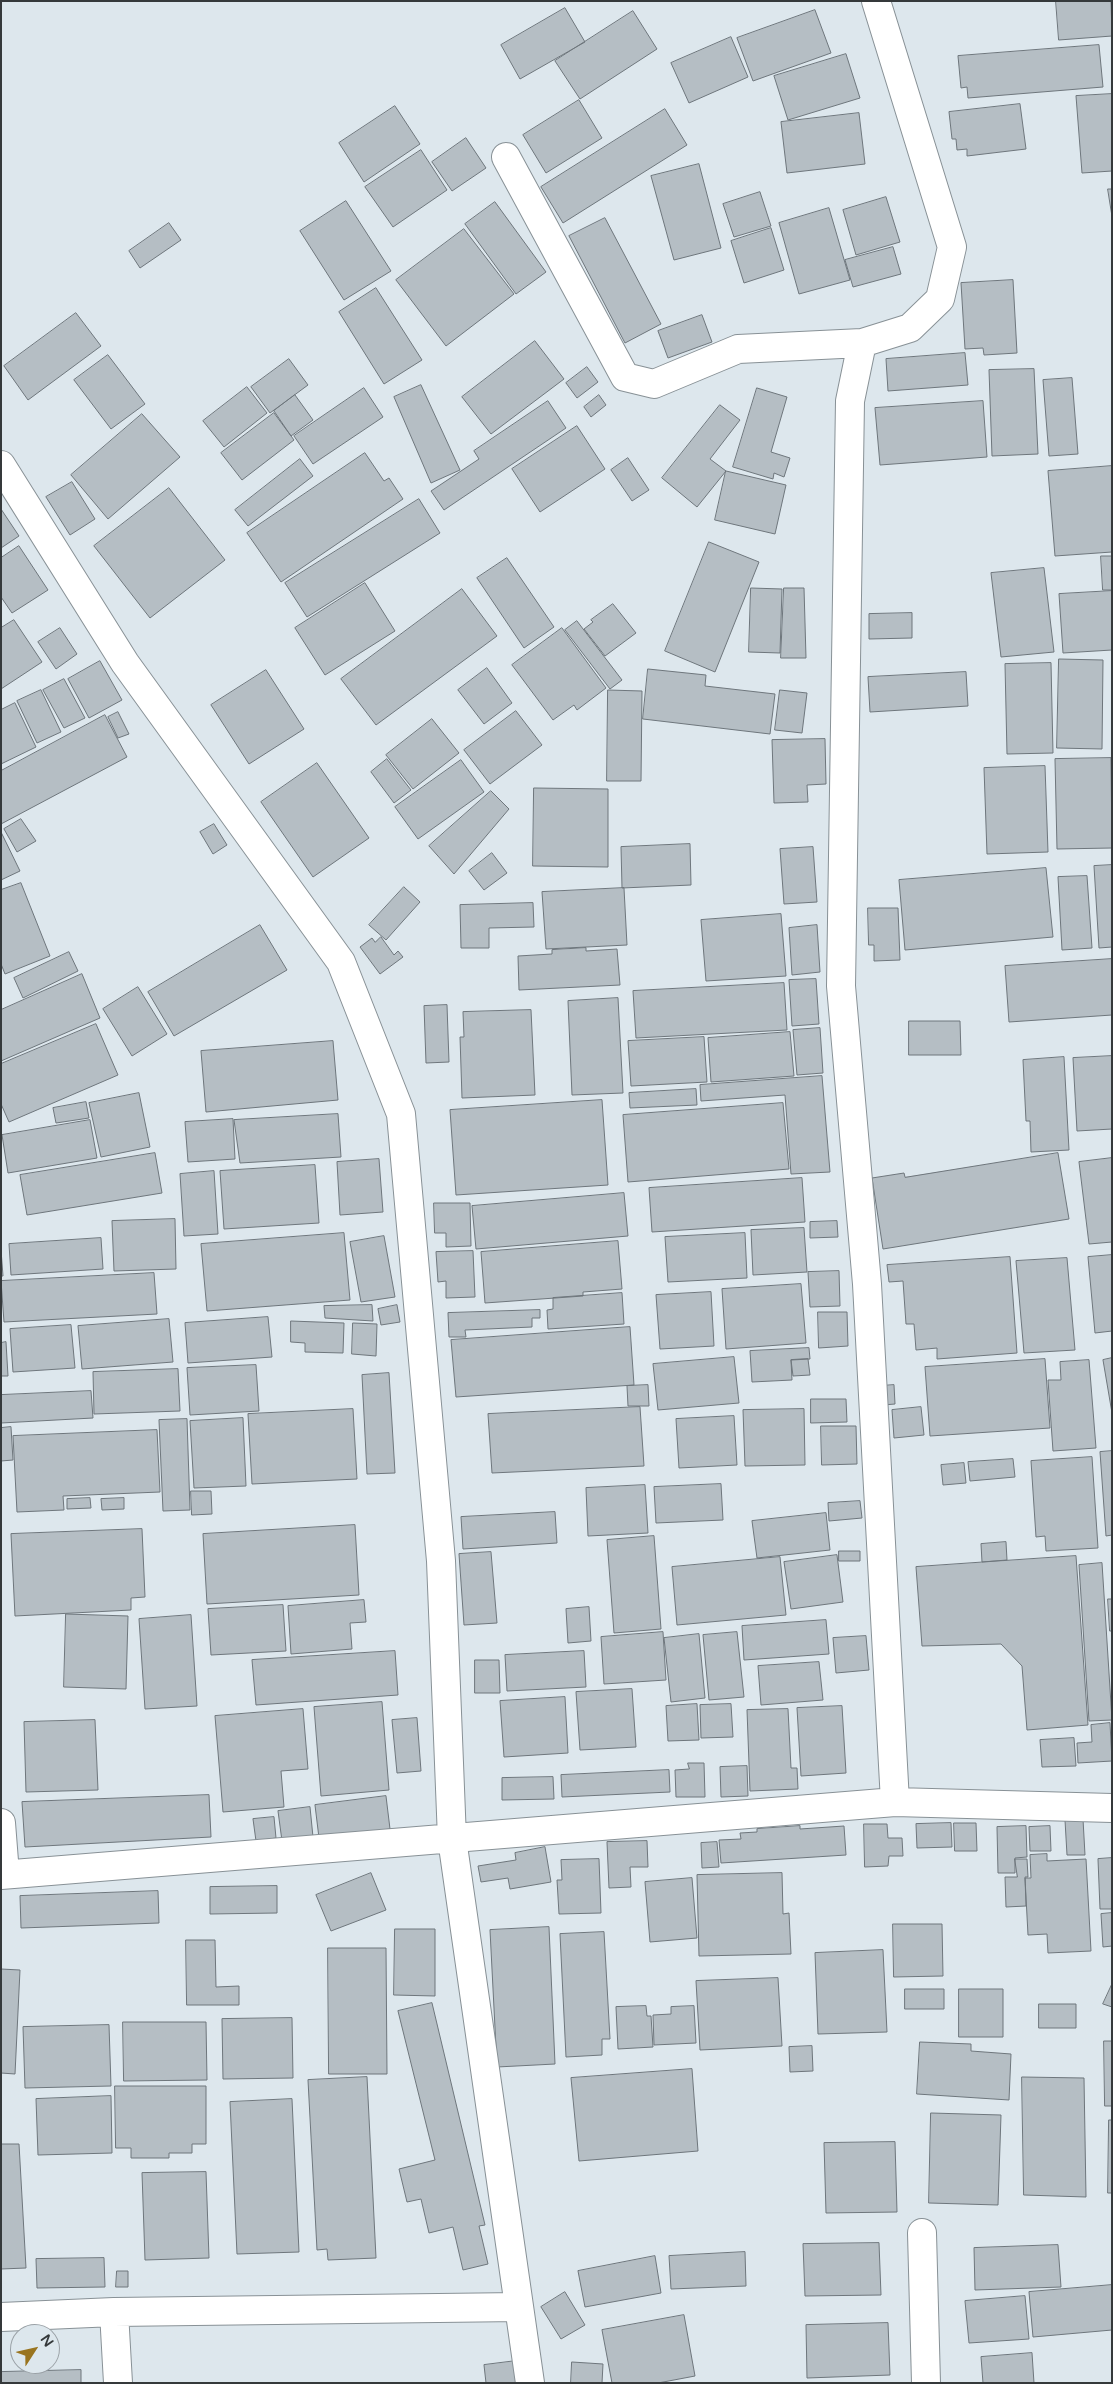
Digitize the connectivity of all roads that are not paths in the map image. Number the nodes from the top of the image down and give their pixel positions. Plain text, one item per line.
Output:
1 (876, 1) edge
2 (506, 157) dead end
3 (862, 343) junction
4 (1, 466) edge
5 (895, 1802) junction
6 (1112, 1808) edge
7 (1, 1823) edge
8 (452, 1839) junction
9 (3, 1875) edge
10 (922, 2233) dead end
11 (519, 2306) junction
12 (114, 2312) junction
13 (1, 2317) edge
14 (118, 2383) edge
15 (530, 2383) edge
16 (926, 2383) edge

1 - 3 street
2 - 3 street
3 - 5 street
4 - 8 street
5 - 6 street
5 - 8 street
7 - 9 street
8 - 9 street
8 - 11 street
10 - 16 street
11 - 12 street
11 - 15 street
12 - 13 street
12 - 14 street

